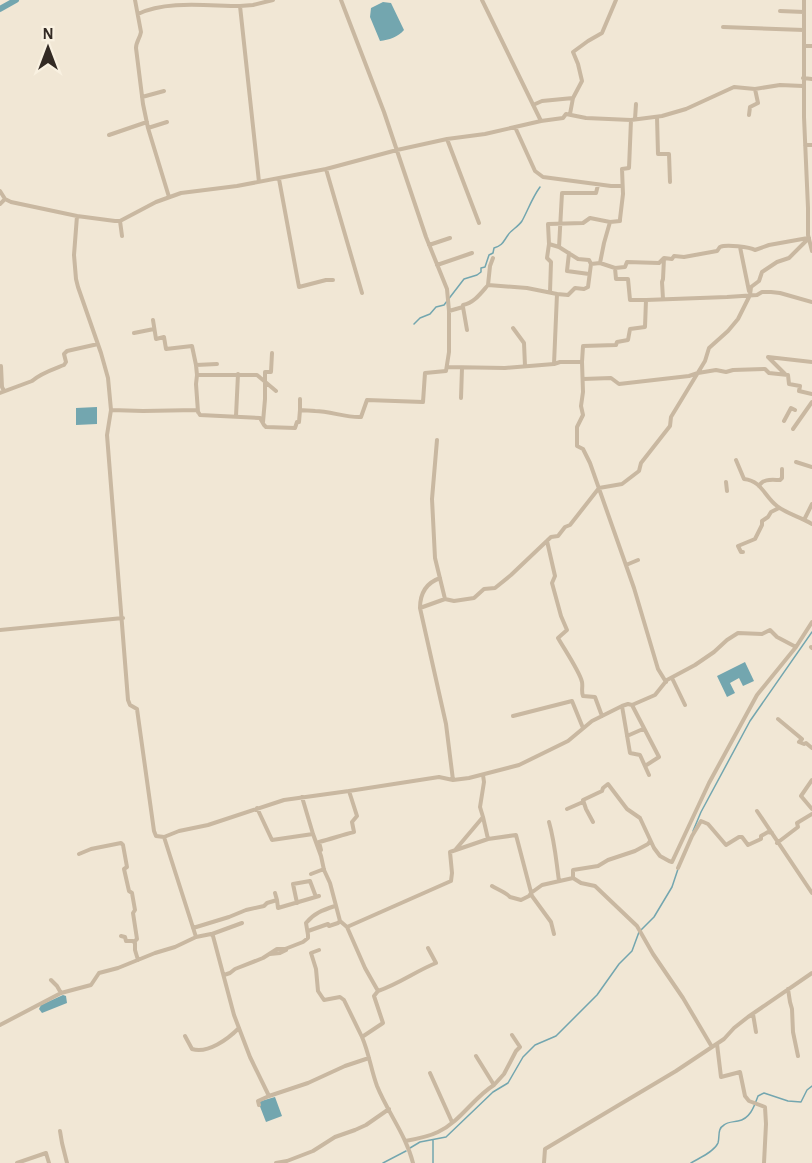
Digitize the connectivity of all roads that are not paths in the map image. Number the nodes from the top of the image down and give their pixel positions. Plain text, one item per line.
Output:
1 (135, 0) edge
2 (273, 0) edge
3 (340, 0) edge
4 (482, 0) edge
5 (616, 0) edge
6 (804, 0) edge
7 (240, 6) junction
8 (780, 11) dead end
9 (804, 12) junction
10 (138, 14) junction
11 (723, 27) dead end
12 (804, 30) junction
13 (804, 46) junction
14 (812, 46) edge
15 (803, 78) junction
16 (812, 79) edge
17 (803, 86) junction
18 (755, 89) junction
19 (164, 91) dead end
20 (142, 97) junction
21 (573, 98) junction
22 (636, 104) dead end
23 (533, 105) junction
24 (570, 114) junction
25 (749, 115) dead end
26 (657, 117) junction
27 (633, 120) junction
28 (541, 121) junction
29 (147, 122) junction
30 (167, 122) dead end
31 (515, 127) junction
32 (148, 128) junction
33 (109, 135) dead end
34 (447, 139) junction
35 (805, 144) junction
36 (812, 144) edge
37 (397, 150) junction
38 (806, 163) junction
39 (812, 163) edge
40 (326, 169) junction
41 (279, 178) junction
42 (259, 182) junction
43 (670, 182) dead end
44 (598, 184) junction
45 (622, 186) junction
46 (0, 191) edge
47 (169, 197) junction
48 (5, 199) junction
49 (0, 204) edge
50 (77, 216) junction
51 (120, 220) junction
52 (610, 222) junction
53 (479, 223) dead end
54 (560, 224) junction
55 (122, 236) dead end
56 (450, 238) dead end
57 (809, 238) junction
58 (549, 244) junction
59 (429, 245) junction
60 (559, 247) junction
61 (740, 247) junction
62 (812, 251) edge
63 (472, 253) dead end
64 (569, 253) junction
65 (493, 258) dead end
66 (664, 258) junction
67 (600, 263) junction
68 (591, 264) junction
69 (437, 265) junction
70 (615, 268) junction
71 (589, 274) junction
72 (333, 280) dead end
73 (488, 285) junction
74 (550, 292) junction
75 (362, 293) dead end
76 (557, 294) junction
77 (750, 295) junction
78 (663, 299) junction
79 (646, 300) junction
80 (812, 302) edge
81 (463, 307) junction
82 (449, 312) junction
83 (153, 320) dead end
84 (513, 328) dead end
85 (154, 329) junction
86 (467, 330) dead end
87 (134, 333) dead end
88 (98, 344) junction
89 (272, 353) dead end
90 (582, 362) junction
91 (812, 362) edge
92 (217, 364) dead end
93 (554, 364) junction
94 (196, 365) junction
95 (1, 366) edge
96 (525, 366) junction
97 (447, 367) junction
98 (462, 368) junction
99 (698, 373) junction
100 (238, 374) junction
101 (197, 375) junction
102 (785, 375) junction
103 (582, 380) junction
104 (265, 382) junction
105 (2, 392) edge
106 (276, 392) dead end
107 (812, 394) edge
108 (461, 398) dead end
109 (300, 399) dead end
110 (812, 402) edge
111 (111, 410) junction
112 (300, 410) junction
113 (795, 410) dead end
114 (198, 412) junction
115 (236, 416) junction
116 (784, 421) dead end
117 (263, 422) junction
118 (793, 429) dead end
119 (437, 440) dead end
120 (736, 460) dead end
121 (796, 462) dead end
122 (812, 467) edge
123 (782, 469) dead end
124 (726, 482) dead end
125 (759, 486) junction
126 (599, 488) junction
127 (727, 491) dead end
128 (812, 504) edge
129 (779, 508) junction
130 (804, 520) junction
131 (812, 524) edge
132 (547, 541) junction
133 (743, 552) dead end
134 (638, 560) dead end
135 (626, 565) junction
136 (440, 578) junction
137 (445, 598) junction
138 (420, 608) junction
139 (123, 618) junction
140 (812, 622) edge
141 (0, 630) edge
142 (796, 647) junction
143 (672, 678) junction
144 (666, 682) junction
145 (632, 705) junction
146 (685, 705) dead end
147 (622, 706) junction
148 (513, 716) dead end
149 (602, 716) junction
150 (778, 719) dead end
151 (583, 728) junction
152 (643, 729) junction
153 (627, 736) junction
154 (812, 748) edge
155 (645, 766) junction
156 (483, 774) junction
157 (649, 775) dead end
158 (453, 780) junction
159 (812, 780) edge
160 (350, 791) junction
161 (302, 797) junction
162 (583, 802) junction
163 (257, 808) junction
164 (567, 808) dead end
165 (812, 809) edge
166 (757, 811) dead end
167 (812, 814) edge
168 (483, 817) junction
169 (549, 822) dead end
170 (593, 822) dead end
171 (772, 833) junction
172 (312, 834) junction
173 (164, 837) junction
174 (488, 839) junction
175 (650, 841) junction
176 (777, 843) junction
177 (456, 849) junction
178 (320, 853) junction
179 (79, 854) dead end
180 (678, 868) dead end
181 (324, 869) junction
182 (311, 874) dead end
183 (573, 878) junction
184 (559, 881) junction
185 (492, 886) dead end
186 (275, 893) dead end
187 (531, 893) junction
188 (812, 893) edge
189 (276, 900) junction
190 (297, 903) junction
191 (335, 906) junction
192 (340, 921) junction
193 (242, 923) dead end
194 (347, 927) junction
195 (194, 928) junction
196 (308, 931) junction
197 (211, 934) junction
198 (554, 934) dead end
199 (122, 936) dead end
200 (196, 937) junction
201 (134, 942) junction
202 (428, 948) dead end
203 (319, 950) dead end
204 (138, 960) junction
205 (812, 973) edge
206 (224, 975) junction
207 (51, 981) dead end
208 (788, 988) junction
209 (378, 991) junction
210 (61, 993) junction
211 (753, 1014) junction
212 (0, 1024) edge
213 (239, 1028) junction
214 (756, 1032) dead end
215 (512, 1035) dead end
216 (185, 1036) dead end
217 (362, 1037) junction
218 (717, 1044) junction
219 (712, 1047) junction
220 (476, 1056) dead end
221 (798, 1056) dead end
222 (369, 1058) junction
223 (430, 1073) dead end
224 (494, 1085) junction
225 (269, 1096) junction
226 (259, 1105) dead end
227 (390, 1109) junction
228 (453, 1123) junction
229 (60, 1131) dead end
230 (405, 1141) junction
231 (17, 1163) edge
232 (49, 1163) edge
233 (67, 1163) edge
234 (276, 1163) edge
235 (413, 1163) edge
236 (544, 1163) edge
237 (764, 1163) edge

1 - 10 street
2 - 7 street
3 - 37 street
4 - 23 street
5 - 21 street
6 - 9 street
7 - 10 street
7 - 42 street
8 - 9 street
9 - 12 street
10 - 20 street
11 - 12 street
12 - 13 street
13 - 14 street
13 - 15 street
15 - 16 street
15 - 17 street
17 - 18 street
17 - 35 street
18 - 25 street
18 - 26 street
19 - 20 street
20 - 29 street
21 - 23 street
21 - 24 street
22 - 27 street
23 - 28 street
24 - 27 street
24 - 28 street
26 - 27 street
26 - 43 street
27 - 45 street
28 - 31 street
29 - 32 street
29 - 33 street
30 - 32 street
31 - 34 street
31 - 44 street
32 - 47 street
34 - 37 street
34 - 53 street
35 - 36 street
35 - 38 street
37 - 40 street
37 - 59 street
38 - 39 street
38 - 57 street
40 - 41 street
40 - 75 street
41 - 42 street
41 - 72 street
42 - 47 street
44 - 45 street
44 - 54 street
45 - 52 street
46 - 48 street
47 - 51 street
48 - 49 street
48 - 50 street
50 - 51 street
50 - 88 street
51 - 55 street
52 - 54 street
52 - 67 street
54 - 58 street
54 - 60 street
56 - 59 street
57 - 61 street
57 - 62 street
57 - 77 street
58 - 60 street
58 - 74 street
59 - 69 street
60 - 64 street
61 - 66 street
61 - 77 street
63 - 69 street
64 - 68 street
64 - 71 street
65 - 73 street
66 - 70 street
66 - 78 street
67 - 68 street
67 - 70 street
68 - 71 street
69 - 82 street
70 - 79 street
71 - 76 street
73 - 74 street
73 - 81 street
74 - 76 street
76 - 93 street
77 - 78 street
77 - 80 street
77 - 99 street
78 - 79 street
79 - 90 street
81 - 82 street
81 - 86 street
82 - 97 street
83 - 85 street
84 - 96 street
85 - 87 street
85 - 94 street
88 - 105 street
88 - 111 street
89 - 104 street
90 - 93 street
90 - 103 street
91 - 102 street
92 - 94 street
93 - 96 street
94 - 101 street
95 - 105 street
96 - 98 street
97 - 98 street
97 - 112 street
98 - 108 street
99 - 102 street
99 - 103 street
99 - 126 street
100 - 101 street
100 - 104 street
100 - 115 street
101 - 114 street
102 - 107 street
103 - 126 street
104 - 106 street
104 - 117 street
109 - 112 street
110 - 118 street
111 - 114 street
111 - 139 street
112 - 117 street
113 - 116 street
114 - 115 street
115 - 117 street
119 - 136 street
120 - 125 street
121 - 122 street
123 - 125 street
124 - 127 street
125 - 129 street
126 - 132 street
126 - 135 street
128 - 130 street
129 - 130 street
129 - 133 street
130 - 131 street
132 - 137 street
132 - 149 street
134 - 135 street
135 - 144 street
136 - 137 street
136 - 138 street
137 - 138 street
138 - 158 street
139 - 141 street
139 - 173 street
140 - 142 street
142 - 143 street
142 - 175 street
143 - 144 street
143 - 146 street
144 - 145 street
145 - 147 street
145 - 152 street
147 - 149 street
147 - 153 street
148 - 151 street
149 - 151 street
150 - 154 street
151 - 156 street
152 - 153 street
152 - 155 street
153 - 155 street
155 - 157 street
156 - 158 street
156 - 168 street
158 - 160 street
159 - 165 street
160 - 161 street
160 - 178 street
161 - 163 street
161 - 172 street
162 - 164 street
162 - 170 street
162 - 175 street
163 - 172 street
163 - 173 street
166 - 171 street
167 - 176 street
168 - 174 street
168 - 177 street
169 - 184 street
171 - 176 street
171 - 180 street
172 - 178 street
173 - 195 street
174 - 177 street
174 - 187 street
175 - 183 street
176 - 188 street
177 - 194 street
178 - 181 street
179 - 201 street
181 - 182 street
181 - 191 street
183 - 184 street
183 - 219 street
184 - 187 street
185 - 187 street
186 - 189 street
187 - 198 street
189 - 190 street
189 - 195 street
190 - 190 street
191 - 192 street
191 - 196 street
192 - 194 street
192 - 196 street
193 - 197 street
194 - 209 street
195 - 200 street
196 - 206 street
197 - 200 street
197 - 206 street
199 - 201 street
200 - 204 street
201 - 204 street
202 - 209 street
203 - 217 street
204 - 210 street
205 - 208 street
206 - 213 street
207 - 210 street
208 - 211 street
208 - 221 street
209 - 217 street
210 - 212 street
211 - 214 street
211 - 218 street
213 - 216 street
213 - 225 street
215 - 224 street
217 - 222 street
218 - 219 street
218 - 237 street
219 - 236 street
220 - 224 street
222 - 225 street
222 - 227 street
223 - 228 street
224 - 228 street
225 - 226 street
227 - 230 street
227 - 234 street
228 - 230 street
229 - 233 street
230 - 235 street
231 - 232 street

